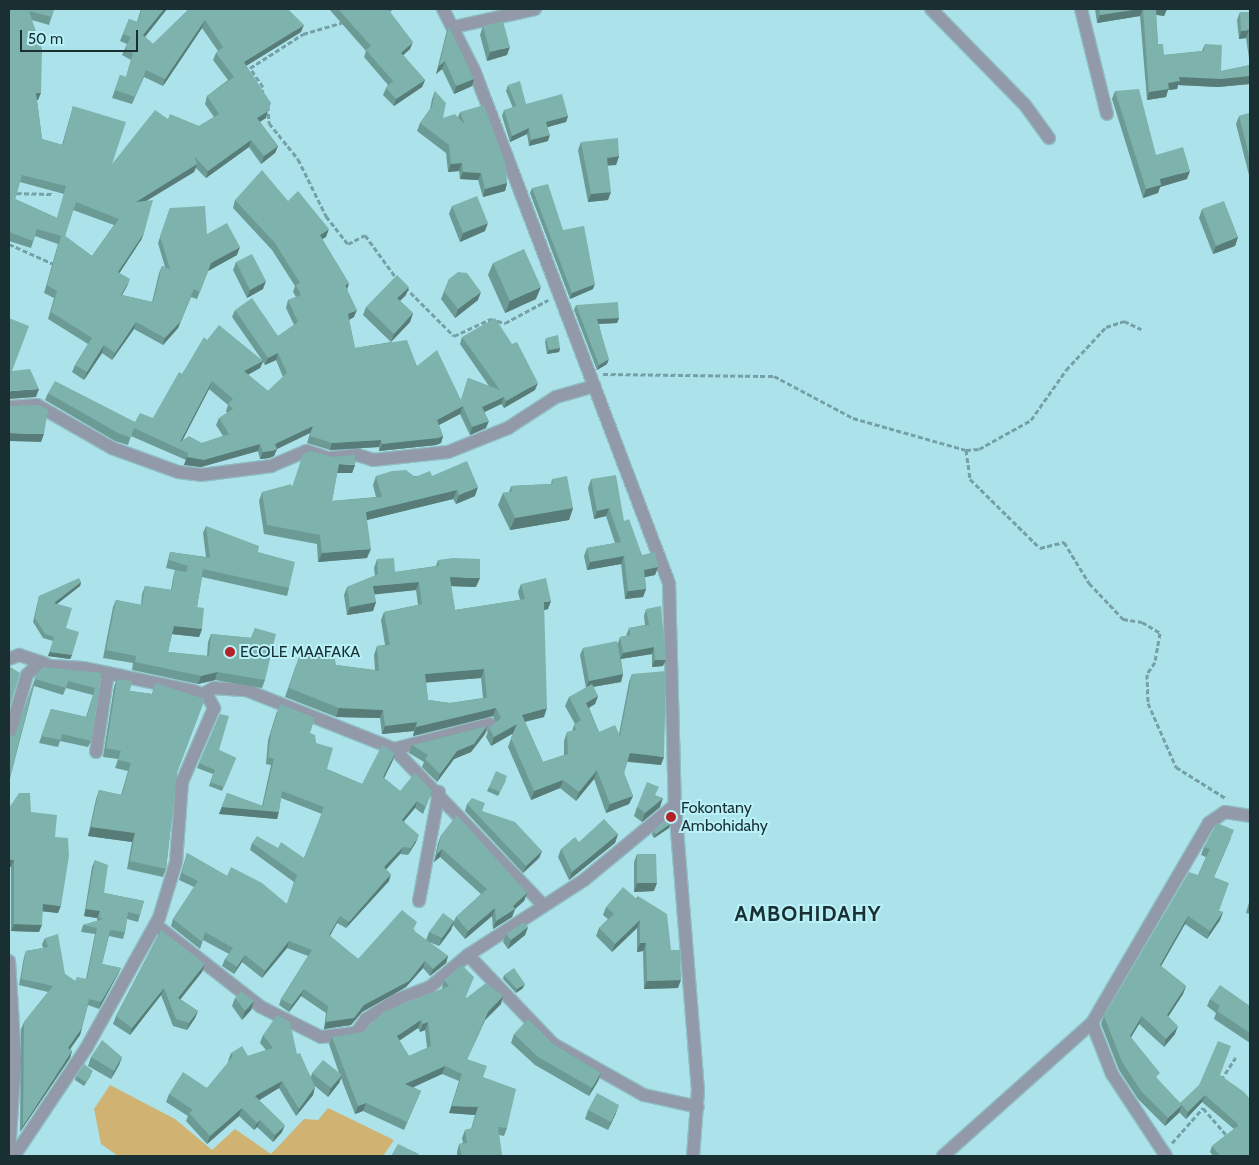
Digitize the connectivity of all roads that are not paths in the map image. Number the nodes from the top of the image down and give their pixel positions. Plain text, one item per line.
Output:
1 (443, 9) edge
2 (535, 9) edge
3 (931, 9) edge
4 (1081, 9) edge
5 (454, 27) junction
6 (1107, 114) dead end
7 (1048, 138) dead end
8 (592, 380) junction
9 (9, 407) edge
10 (9, 660) edge
11 (50, 665) junction
12 (108, 673) junction
13 (203, 694) junction
14 (490, 724) edge
15 (9, 736) edge
16 (394, 749) junction
17 (96, 752) dead end
18 (439, 792) junction
19 (675, 805) junction
20 (1248, 815) edge
21 (419, 901) dead end
22 (543, 905) junction
23 (156, 925) junction
24 (468, 955) junction
25 (9, 961) edge
26 (1092, 1023) junction
27 (698, 1107) junction
28 (9, 1154) edge
29 (1165, 1155) edge
30 (14, 1156) edge
31 (693, 1156) edge
32 (943, 1156) edge

1 - 5 street
2 - 5 street
3 - 7 street
4 - 6 street
5 - 8 street
8 - 9 street
8 - 19 street
10 - 11 street
11 - 12 street
11 - 15 street
12 - 13 street
12 - 17 street
13 - 16 street
13 - 23 street
14 - 16 street
16 - 18 street
18 - 21 street
18 - 22 street
19 - 22 street
19 - 27 street
20 - 26 street
22 - 24 street
23 - 24 street
23 - 30 street
24 - 27 street
25 - 28 street
26 - 29 street
26 - 32 street
27 - 31 street

